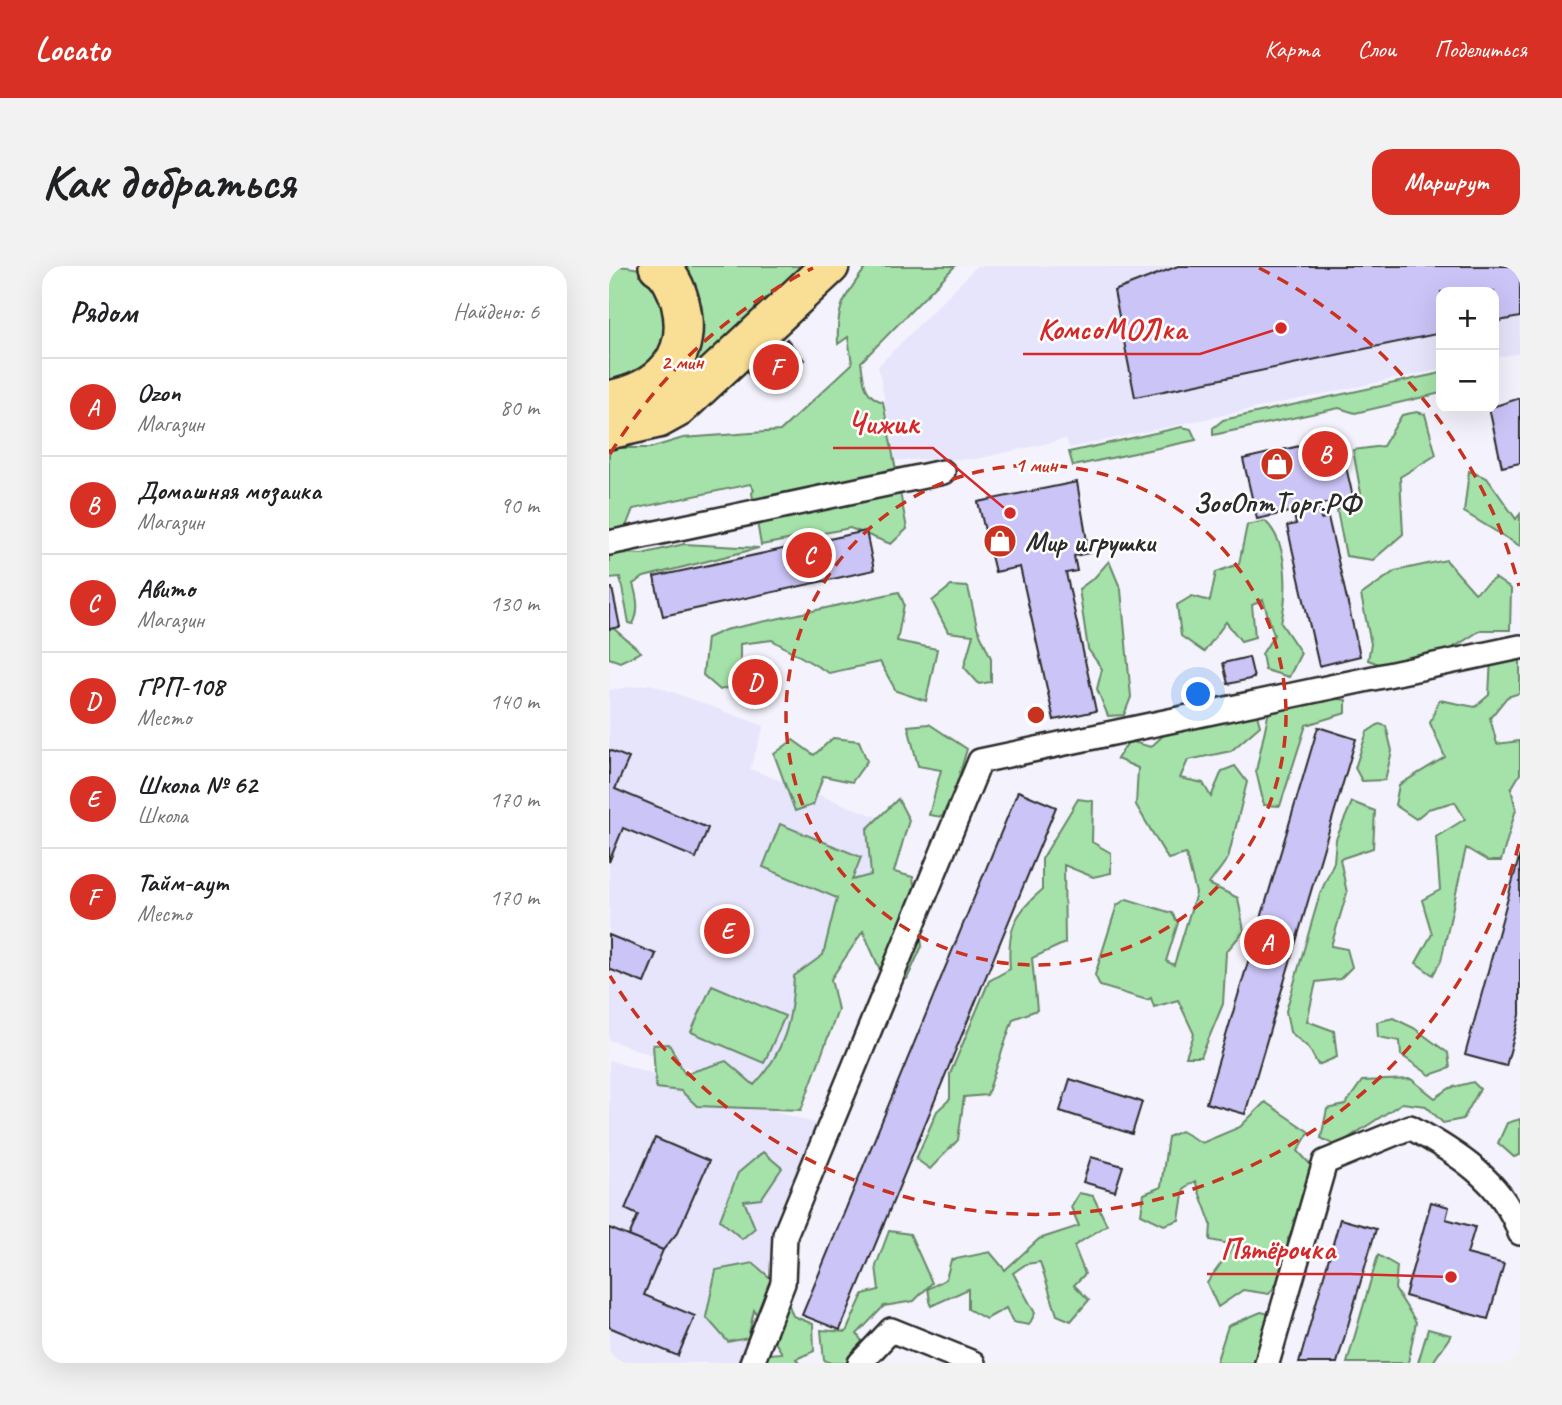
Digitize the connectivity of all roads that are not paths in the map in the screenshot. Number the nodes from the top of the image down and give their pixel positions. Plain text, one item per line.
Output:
1 (658, 266) edge
2 (830, 266) edge
3 (609, 400) edge
4 (609, 430) edge
5 (943, 472) dead end
6 (609, 543) edge
7 (1520, 647) edge
8 (1520, 1233) edge
9 (752, 1363) edge
10 (860, 1363) edge
11 (973, 1363) edge
12 (1267, 1363) edge

1 - 3 main road
2 - 4 main road
5 - 6 street
7 - 9 street
8 - 12 street
10 - 11 street

